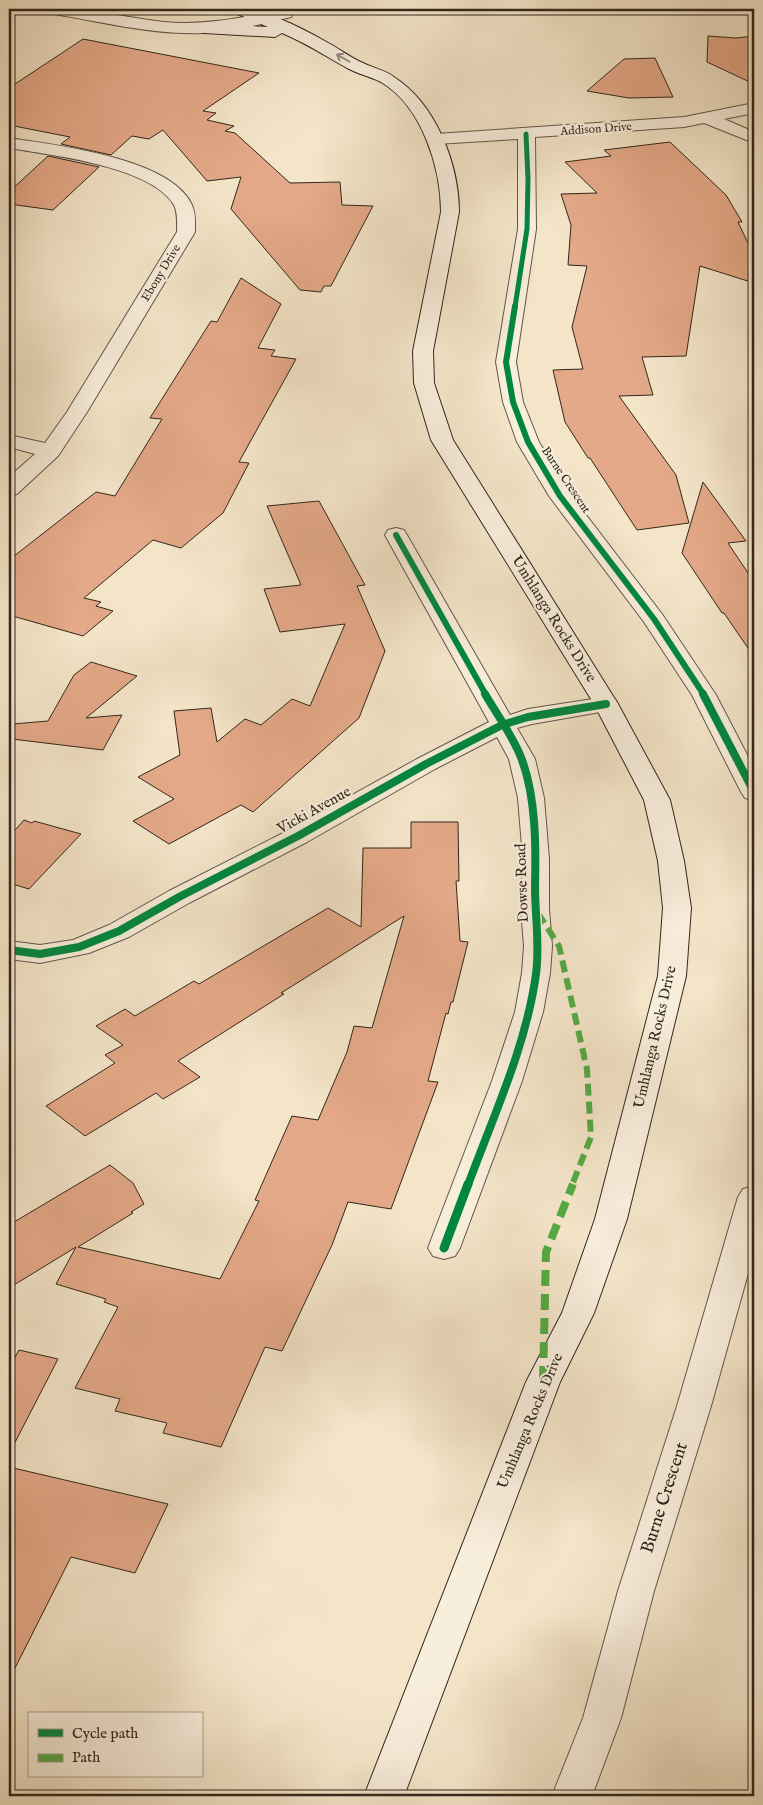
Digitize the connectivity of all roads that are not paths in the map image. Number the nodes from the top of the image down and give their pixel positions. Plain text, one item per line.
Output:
1 (54, 9) edge
2 (204, 12) dead end
3 (261, 12) edge
4 (116, 20) junction
5 (188, 20) junction
6 (204, 28) junction
7 (322, 28) dead end
8 (304, 36) junction
9 (361, 51) dead end
10 (387, 79) junction
11 (754, 108) edge
12 (707, 118) junction
13 (526, 134) junction
14 (754, 138) edge
15 (436, 140) junction
16 (9, 144) edge
17 (9, 441) edge
18 (50, 451) junction
19 (9, 489) edge
20 (396, 535) dead end
21 (606, 704) junction
22 (502, 725) junction
23 (754, 792) edge
24 (9, 950) edge
25 (754, 1197) edge
26 (444, 1248) dead end
27 (384, 1796) edge
28 (572, 1796) edge

1 - 4 street
2 - 5 street
3 - 5 street
3 - 6 street
3 - 7 street
3 - 8 street, Umhlanga Rocks Drive
4 - 5 street
4 - 6 street
6 - 8 street
10 -> 8 street, Umhlanga Rocks Drive
9 - 10 street, Umhlanga Rocks Drive
10 - 15 street, Umhlanga Rocks Drive
11 - 12 street, Addison Drive
12 - 13 street, Addison Drive
12 - 14 street
13 - 15 street, Addison Drive
13 - 23 street, Burne Crescent
15 - 21 street, Umhlanga Rocks Drive
16 - 18 street, Ebony Drive
17 - 18 street
18 - 19 street, Ebony Drive
20 - 22 street, Dowse Road
21 - 22 street, Vicki Avenue
21 - 27 street, Umhlanga Rocks Drive
22 - 24 street, Vicki Avenue
22 - 26 street, Dowse Road
25 - 28 street, Burne Crescent

